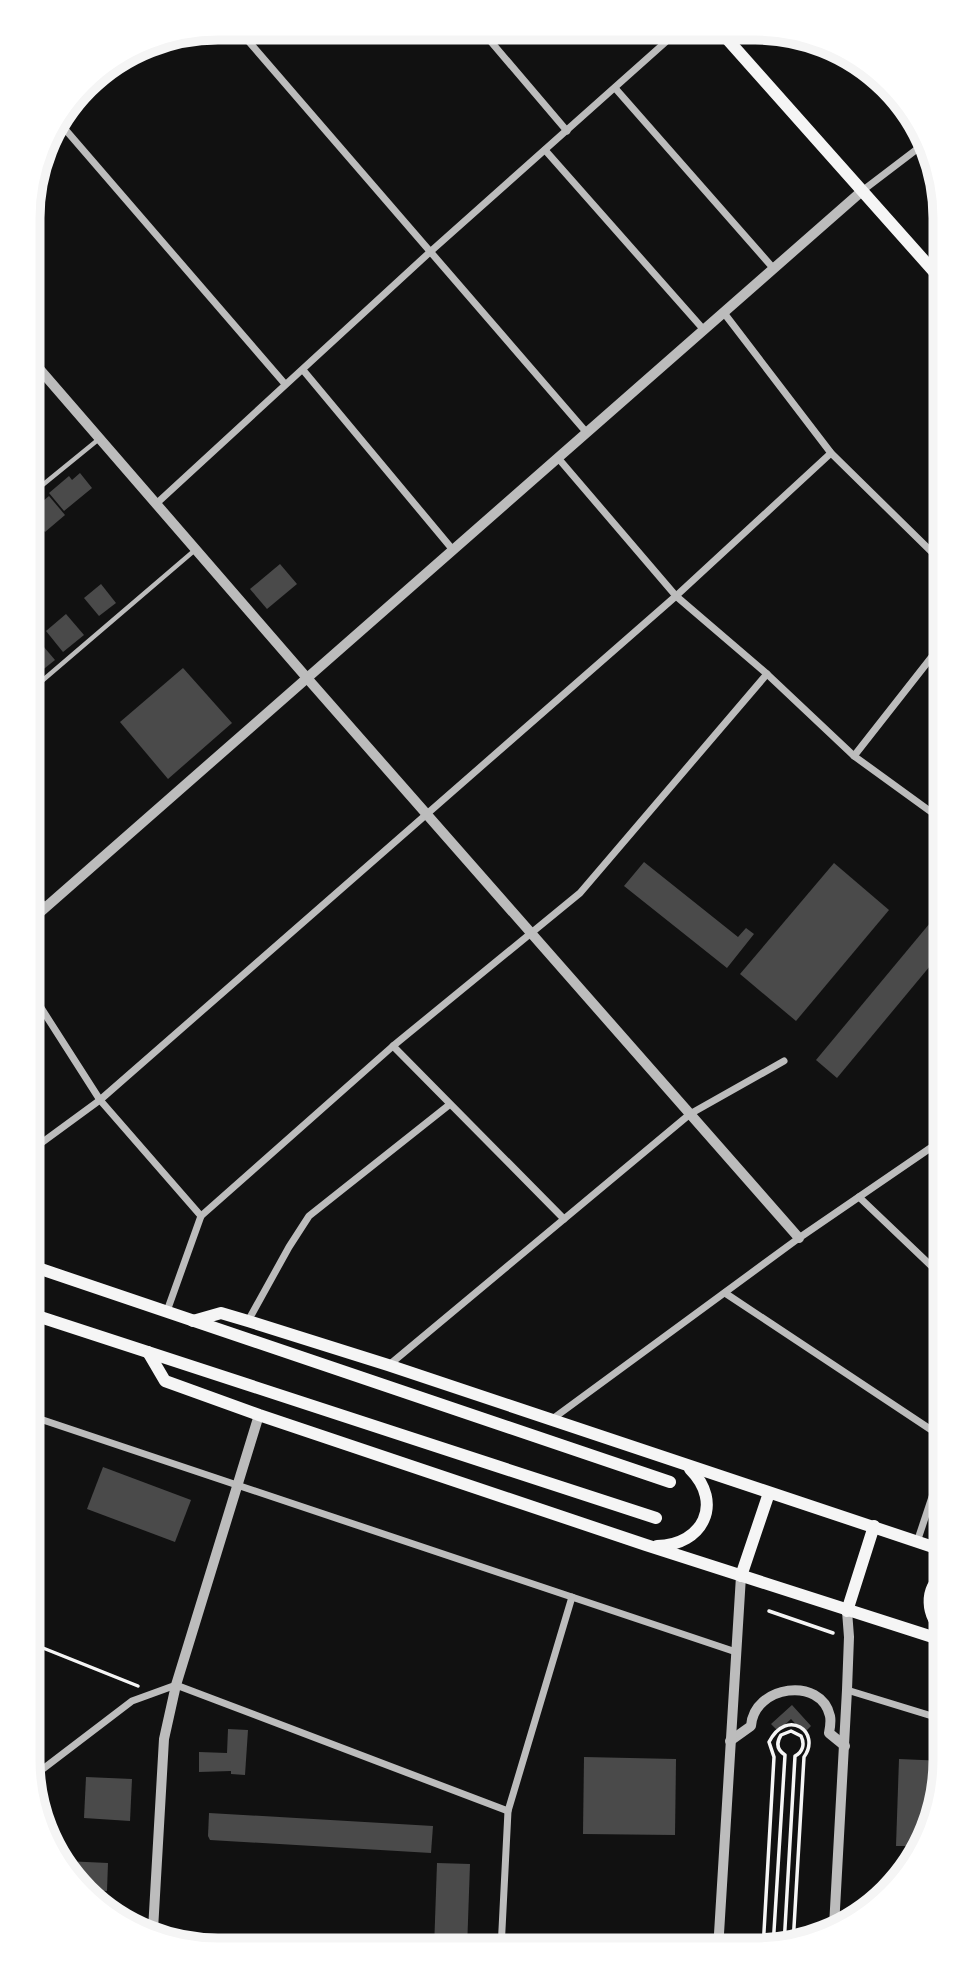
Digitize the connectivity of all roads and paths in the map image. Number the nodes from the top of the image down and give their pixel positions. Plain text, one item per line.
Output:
1 (247, 40) edge
2 (490, 40) edge
3 (668, 40) edge
4 (728, 40) edge
5 (615, 88) junction
6 (64, 128) edge
7 (567, 131) junction
8 (918, 149) edge
9 (545, 150) junction
10 (862, 191) junction
11 (430, 252) junction
12 (774, 269) junction
13 (933, 271) edge
14 (724, 313) junction
15 (704, 330) junction
16 (303, 370) junction
17 (41, 371) edge
18 (285, 384) junction
19 (587, 433) junction
20 (100, 439) junction
21 (831, 453) junction
22 (558, 458) junction
23 (41, 487) edge
24 (156, 504) junction
25 (195, 549) junction
26 (453, 550) junction
27 (933, 553) edge
28 (676, 596) junction
29 (933, 656) edge
30 (767, 674) junction
31 (307, 678) junction
32 (41, 682) edge
33 (854, 756) junction
34 (933, 813) edge
35 (426, 814) junction
36 (41, 902) edge
37 (45, 907) junction
38 (41, 911) edge
39 (530, 933) junction
40 (40, 1007) edge
41 (393, 1046) junction
42 (784, 1061) dead end
43 (100, 1100) junction
44 (449, 1105) junction
45 (690, 1114) junction
46 (40, 1144) edge
47 (932, 1147) edge
48 (859, 1197) junction
49 (201, 1216) junction
50 (564, 1219) junction
51 (799, 1238) junction
52 (932, 1267) edge
53 (40, 1269) edge
54 (725, 1293) junction
55 (167, 1311) junction
56 (40, 1317) edge
57 (193, 1321) junction
58 (248, 1321) junction
59 (148, 1352) junction
60 (388, 1365) junction
61 (259, 1415) junction
62 (40, 1419) edge
63 (551, 1421) junction
64 (932, 1431) edge
65 (675, 1462) junction
66 (670, 1482) dead end
67 (236, 1484) junction
68 (769, 1493) junction
69 (932, 1497) edge
70 (656, 1518) dead end
71 (874, 1526) junction
72 (917, 1543) junction
73 (646, 1545) junction
74 (932, 1547) edge
75 (741, 1576) junction
76 (932, 1587) edge
77 (572, 1597) junction
78 (769, 1611) dead end
79 (847, 1611) junction
80 (932, 1618) edge
81 (833, 1633) dead end
82 (932, 1637) edge
83 (40, 1648) edge
84 (736, 1652) junction
85 (176, 1685) junction
86 (847, 1689) junction
87 (146, 1696) junction
88 (932, 1716) edge
89 (730, 1741) junction
90 (845, 1746) junction
91 (41, 1770) edge
92 (509, 1811) junction
93 (835, 1918) edge
94 (153, 1925) edge
95 (794, 1933) edge
96 (785, 1935) edge
97 (774, 1936) edge
98 (764, 1937) edge
99 (501, 1938) edge
100 (719, 1938) edge

1 - 11 street
2 - 7 street
3 - 5 street
4 - 10 main road
5 - 7 street
5 - 12 street
6 - 18 street
7 - 9 street
8 - 10 street
9 - 11 street
9 - 15 street
10 - 12 street
10 - 13 main road
11 - 16 street
11 - 19 street
12 - 14 street
14 - 15 street
14 - 21 street
15 - 19 street
16 - 18 street
16 - 26 street
17 - 20 street
18 - 24 street
19 - 22 street
20 - 23 lane
20 - 24 street
21 - 27 street
21 - 28 street
22 - 26 street
22 - 28 street
24 - 25 street
25 - 31 street
25 - 32 lane
26 - 31 street
28 - 30 street
28 - 35 street
29 - 33 street
30 - 33 street
30 - 39 street
31 - 35 street
31 - 37 street
33 - 34 street
35 - 39 street
35 - 43 street
36 - 37 street
37 - 38 street
39 - 41 street
39 - 45 street
40 - 43 street
41 - 44 street
41 - 49 street
42 - 45 street
43 - 46 street
43 - 49 street
44 - 50 street
44 - 58 street
45 - 50 street
45 - 51 street
47 - 48 street
48 - 51 street
48 - 52 street
49 - 55 street
50 - 60 street
51 - 54 street
53 - 55 main road
54 - 63 street
54 - 64 street
55 - 57 main road
56 - 59 main road
57 - 58 main road
57 - 66 main road
58 - 60 main road
59 - 61 main road
59 - 70 main road
60 - 63 main road
61 - 67 street
61 - 73 main road
62 - 67 street
63 - 65 main road
65 - 68 main road
65 - 73 main road
67 - 77 street
67 - 85 street
68 - 71 main road
68 - 75 main road
69 - 72 street
71 - 72 main road
71 - 79 main road
72 - 74 main road
73 - 75 main road
75 - 79 main road
75 - 84 street
76 - 80 main road
77 - 84 street
77 - 92 street
78 - 81 path
79 - 82 main road
79 - 86 street
83 - 87 path
84 - 89 street
85 - 87 street
85 - 92 street
85 - 94 street
86 - 88 street
86 - 90 street
87 - 91 street
89 - 90 street
89 - 100 street
90 - 93 street
92 - 99 street
95 - 98 path
96 - 97 path

